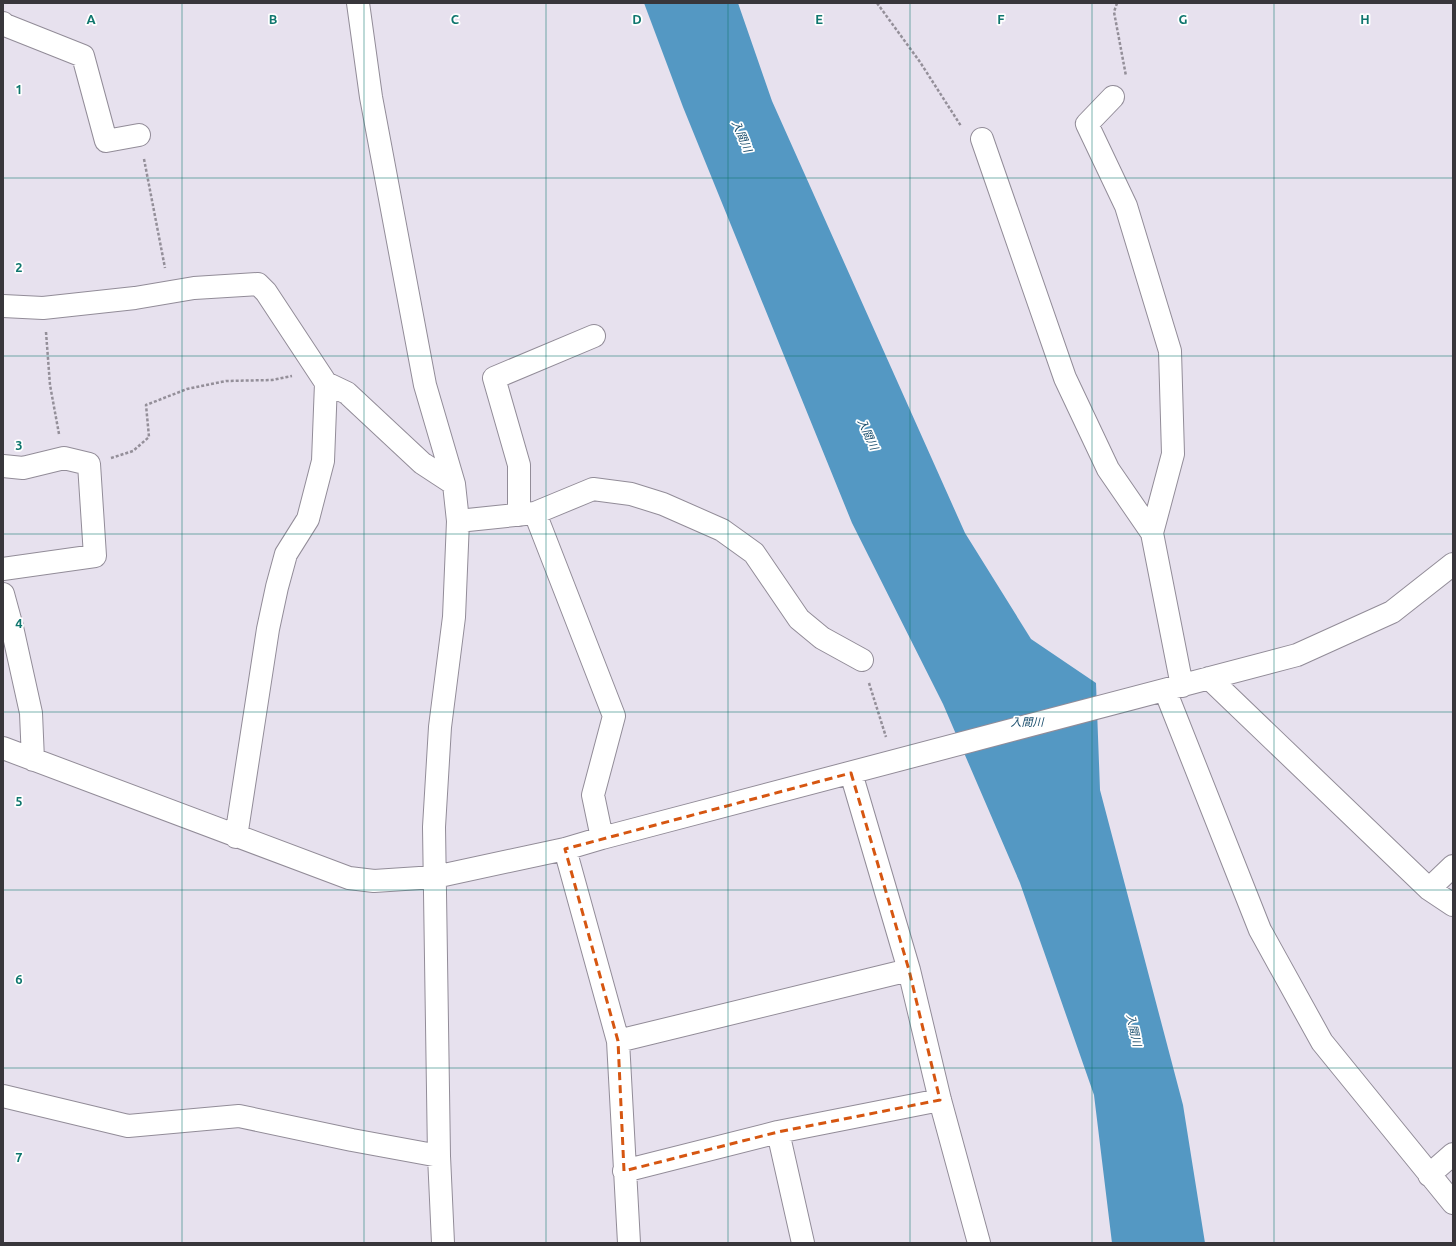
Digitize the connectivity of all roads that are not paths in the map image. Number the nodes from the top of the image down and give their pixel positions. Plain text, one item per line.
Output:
1 (358, 3) edge
2 (3, 22) edge
3 (1113, 97) road end
4 (139, 135) road end
5 (982, 139) road end
6 (3, 306) edge
7 (594, 336) dead end
8 (321, 377) junction
9 (3, 466) edge
10 (454, 484) junction
11 (527, 514) junction
12 (458, 521) junction
13 (1152, 533) junction
14 (1453, 564) edge
15 (3, 569) edge
16 (3, 594) edge
17 (862, 660) road end
18 (1209, 678) junction
19 (1166, 690) junction
20 (3, 748) edge
21 (33, 760) junction
22 (851, 773) junction
23 (236, 837) junction
24 (602, 838) junction
25 (566, 849) junction
26 (1453, 866) edge
27 (435, 877) junction
28 (1429, 889) junction
29 (1453, 905) edge
30 (908, 970) junction
31 (618, 1041) junction
32 (3, 1096) edge
33 (940, 1100) junction
34 (778, 1132) junction
35 (1453, 1154) edge
36 (439, 1156) junction
37 (624, 1171) junction
38 (1429, 1175) junction
39 (1453, 1202) edge
40 (443, 1243) edge
41 (628, 1243) edge
42 (803, 1243) edge
43 (979, 1243) edge

1 - 10 street
2 - 4 street
3 - 13 street
5 - 13 street
6 - 8 street
7 - 11 street
8 - 10 street
8 - 23 street
9 - 15 street
10 - 12 street
11 - 12 street
11 - 17 street
11 - 24 street
12 - 27 street
13 - 19 street
14 - 18 street
16 - 21 street
18 - 19 street
18 - 28 street
19 - 22 street
19 - 38 street
20 - 21 street
21 - 23 street
22 - 24 street
22 - 30 street
23 - 27 street
24 - 25 street
25 - 27 street
25 - 31 street
26 - 28 street
27 - 36 street
28 - 29 street
30 - 31 street
30 - 33 street
31 - 37 street
32 - 36 street
33 - 34 street
33 - 43 street
34 - 37 street
34 - 42 street
35 - 38 street
36 - 40 street
37 - 41 street
38 - 39 street

